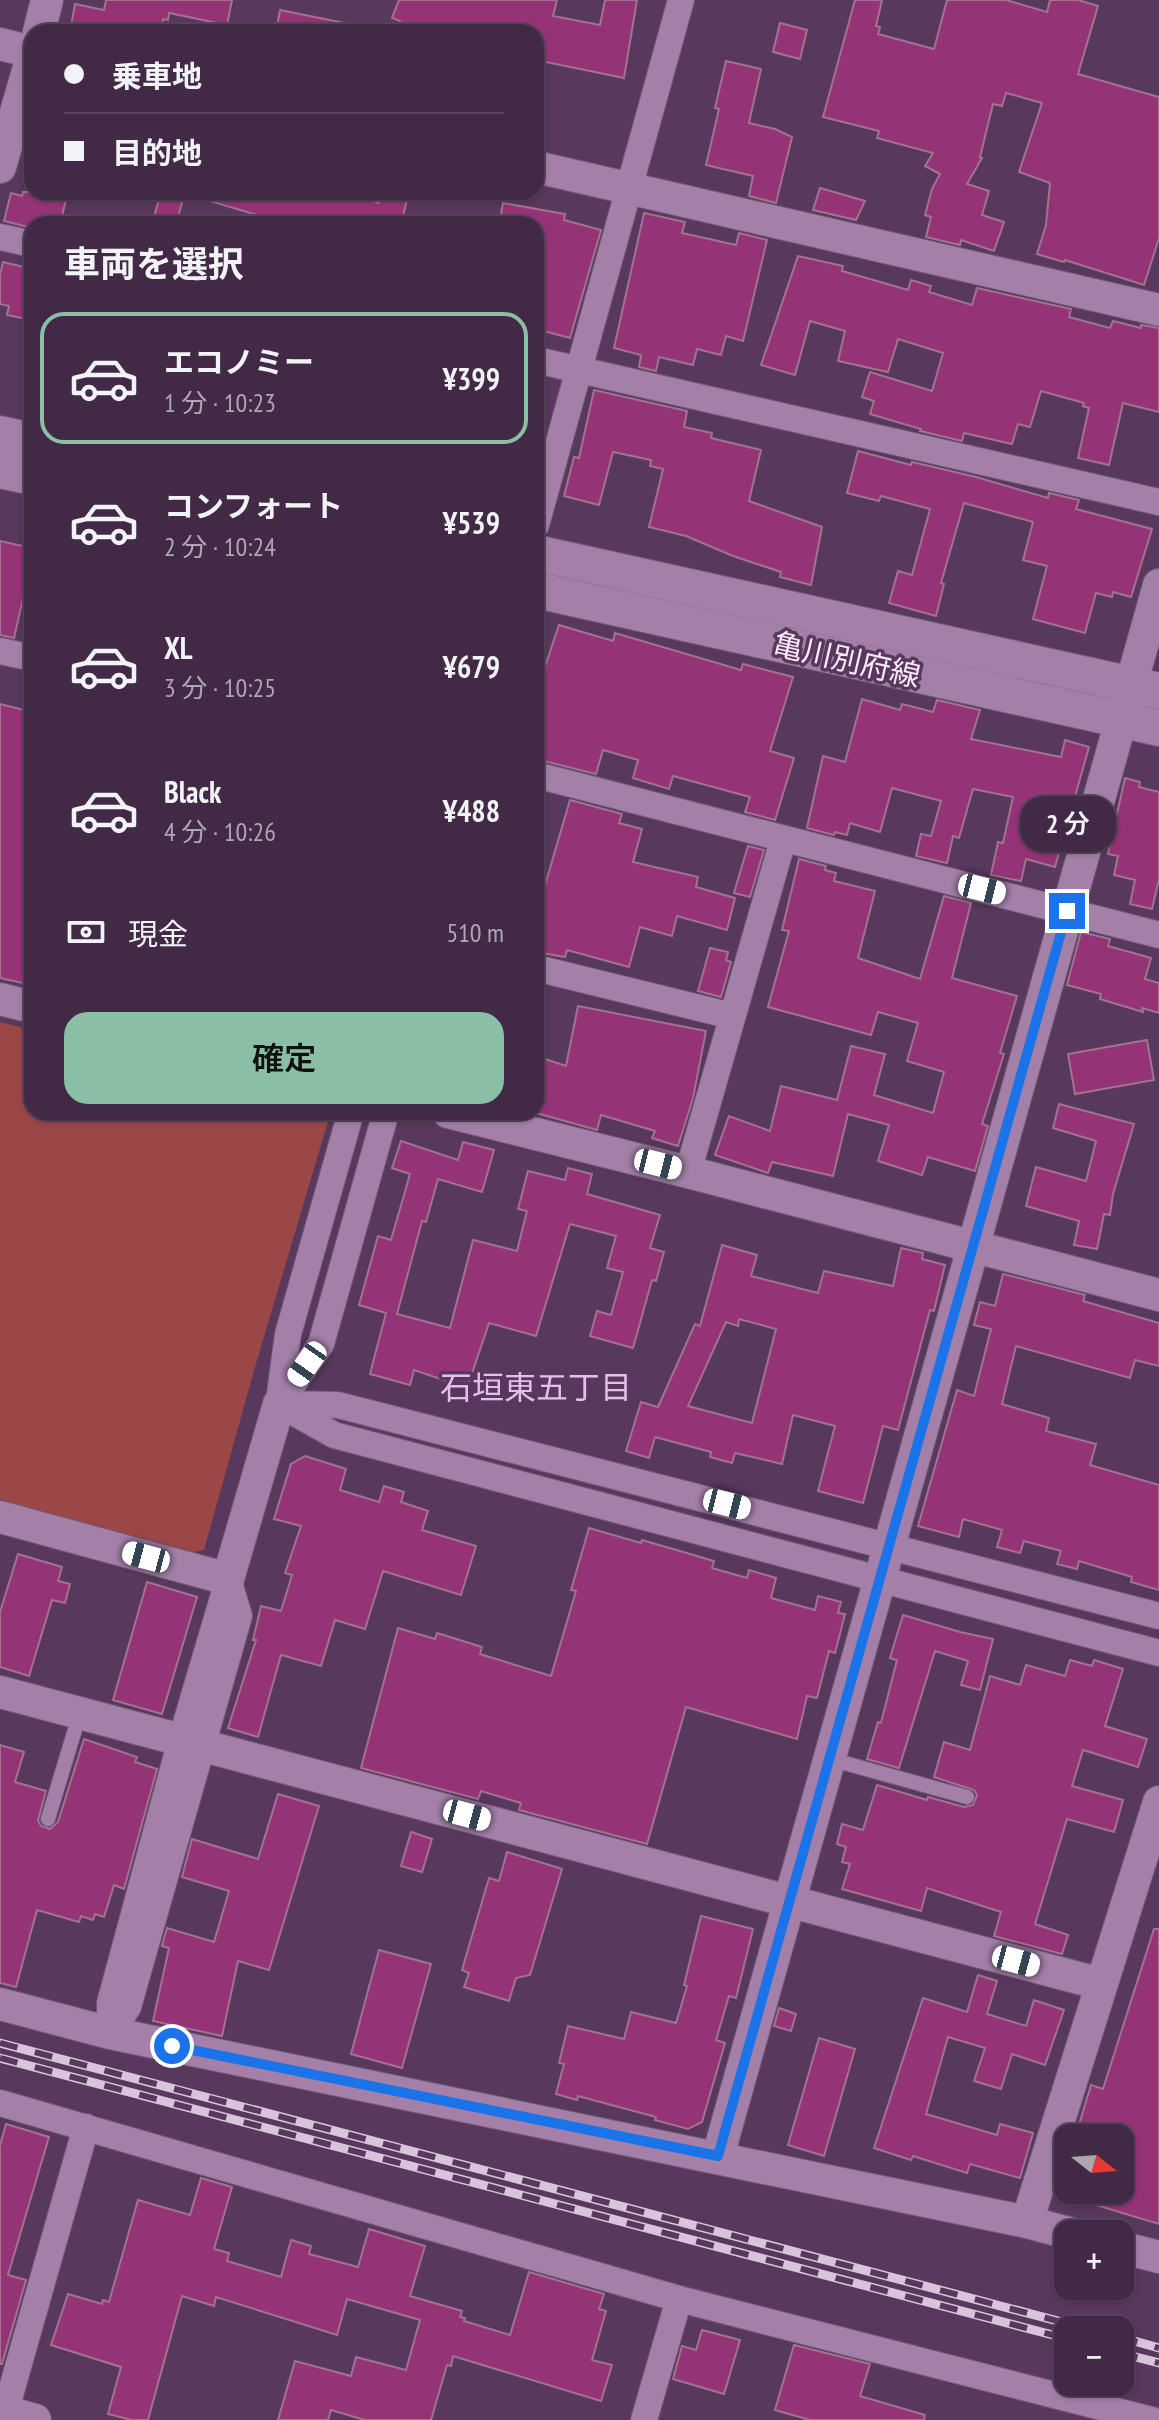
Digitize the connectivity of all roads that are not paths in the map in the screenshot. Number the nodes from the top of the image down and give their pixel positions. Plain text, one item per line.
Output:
1 (47, 0) edge
2 (681, 0) edge
3 (41, 24) edge
4 (0, 44) edge
5 (24, 52) edge
6 (24, 82) edge
7 (0, 167) edge
8 (544, 169) edge
9 (629, 188) junction
10 (0, 237) edge
11 (24, 242) edge
12 (1159, 310) edge
13 (544, 362) edge
14 (579, 369) junction
15 (0, 434) edge
16 (24, 439) edge
17 (0, 470) edge
18 (24, 475) edge
19 (544, 496) edge
20 (1159, 502) edge
21 (544, 555) edge
22 (1159, 585) edge
23 (544, 592) edge
24 (0, 651) edge
25 (24, 656) edge
26 (1145, 688) edge
27 (1121, 720) junction
28 (1159, 728) edge
29 (544, 777) edge
30 (783, 840) junction
31 (1067, 911) junction
32 (1159, 935) edge
33 (544, 970) edge
34 (0, 999) edge
35 (24, 1005) edge
36 (732, 1016) junction
37 (349, 1120) edge
38 (384, 1120) edge
39 (480, 1120) edge
40 (688, 1172) junction
41 (973, 1247) junction
42 (1159, 1295) edge
43 (279, 1404) junction
44 (0, 1517) edge
45 (890, 1545) junction
46 (228, 1579) junction
47 (880, 1580) junction
48 (1159, 1616) edge
49 (1159, 1653) edge
50 (0, 1692) edge
51 (80, 1713) junction
52 (191, 1742) junction
53 (830, 1759) junction
54 (967, 1797) dead end
55 (1159, 1802) edge
56 (48, 1819) dead end
57 (791, 1900) junction
58 (1101, 1984) junction
59 (0, 2004) edge
60 (110, 2033) junction
61 (0, 2103) edge
62 (86, 2127) junction
63 (718, 2156) junction
64 (1027, 2222) junction
65 (1054, 2229) edge
66 (1134, 2251) edge
67 (1159, 2257) edge
68 (679, 2299) junction
69 (11, 2416) edge
70 (644, 2420) edge
71 (1152, 2420) edge

1 - 3 street
2 - 9 street
4 - 5 street
6 - 7 street
8 - 9 street
9 - 12 street
9 - 14 street
10 - 11 street
13 - 14 street
14 - 19 street
14 - 20 street
15 - 16 main road
17 - 18 main road
21 - 26 main road, 亀川別府線
22 - 26 street
23 - 27 main road, 亀川別府線
24 - 25 street
26 - 27 street
27 - 28 main road, 亀川別府線
27 - 31 street
29 - 30 street
30 - 31 street
30 - 36 street
31 - 32 street
31 - 41 street
33 - 36 street
34 - 35 street
36 - 40 street
37 - 43 street
38 - 43 street
39 - 40 street
40 - 41 street
41 - 42 street
41 - 45 street
43 - 45 street
43 - 46 street
43 - 47 street
44 - 46 street
45 - 47 street
45 - 48 street
46 - 52 street
47 - 49 street
47 - 53 street
50 - 51 street
51 - 52 street
51 - 56 lane
52 - 57 street
52 - 60 street
53 - 54 lane
53 - 57 street
55 - 58 street
57 - 58 street
57 - 63 street
58 - 64 street
59 - 60 street
60 - 63 street
61 - 62 street
62 - 68 street
62 - 69 street
63 - 64 street
64 - 65 street
66 - 67 street
68 - 70 street
68 - 71 street

